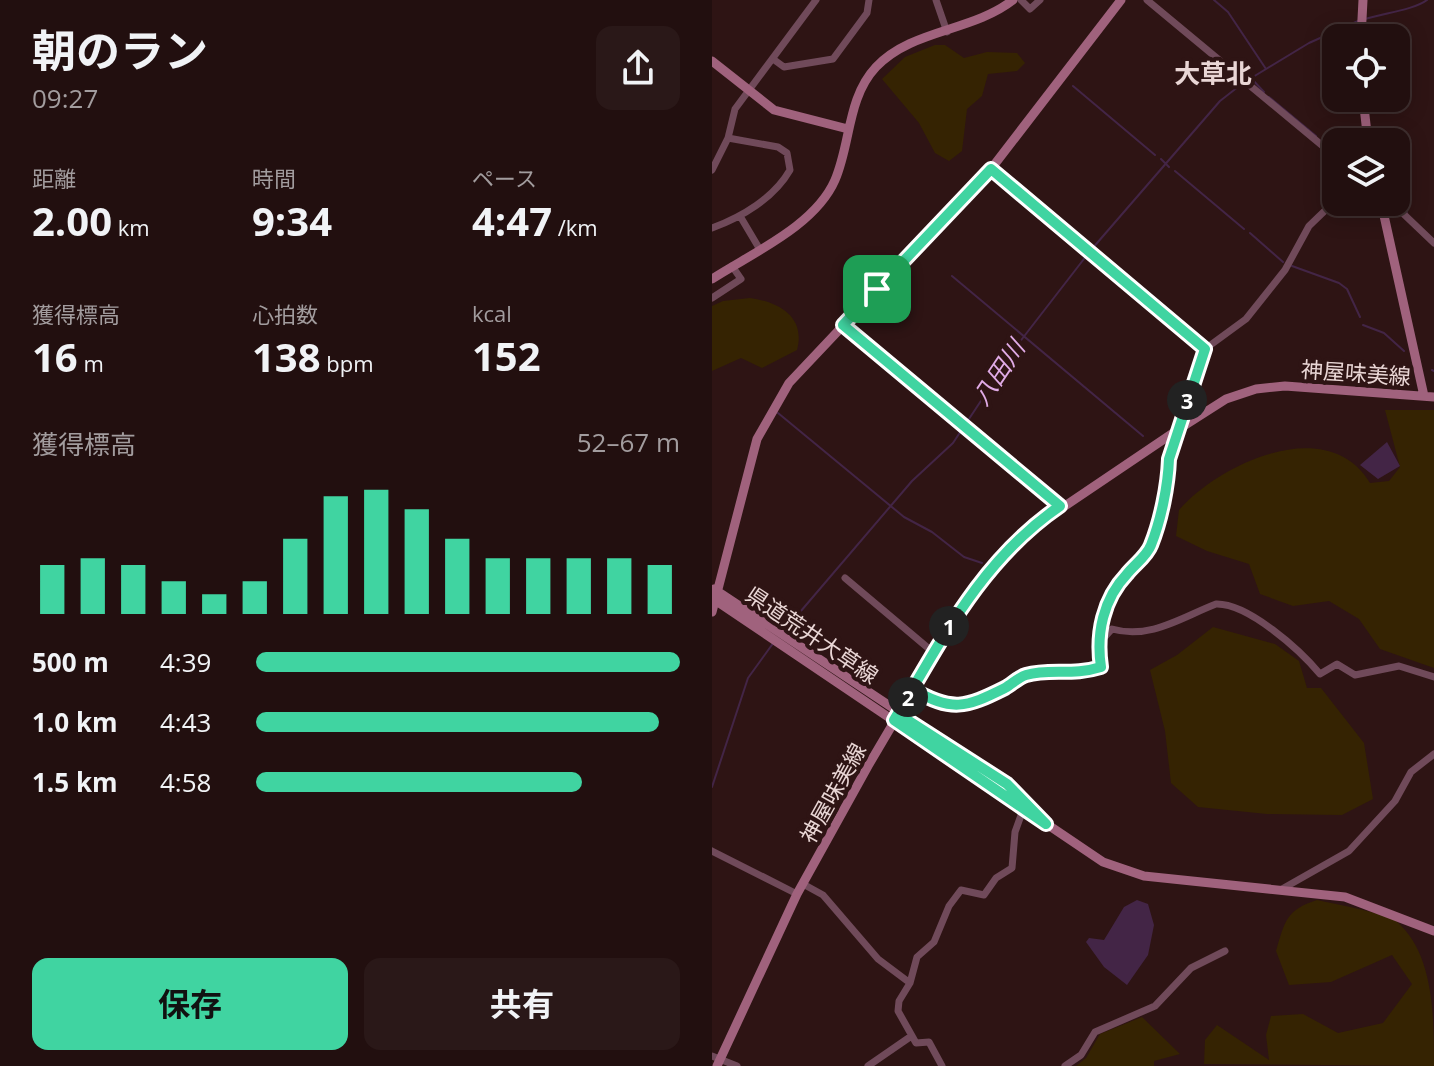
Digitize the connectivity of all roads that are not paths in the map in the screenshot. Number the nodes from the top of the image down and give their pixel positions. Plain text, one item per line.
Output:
1 (816, 0) edge
2 (869, 0) edge
3 (936, 0) edge
4 (1013, 0) edge
5 (1021, 0) edge
6 (1040, 0) edge
7 (1121, 0) edge
8 (1147, 0) edge
9 (1363, 3) edge
10 (1361, 24) edge
11 (947, 32) junction
12 (773, 59) junction
13 (712, 61) edge
14 (749, 92) junction
15 (848, 129) junction
16 (728, 138) junction
17 (1322, 145) edge
18 (716, 156) edge
19 (991, 169) junction
20 (712, 170) edge
21 (1322, 213) edge
22 (712, 216) edge
23 (740, 216) junction
24 (1384, 216) edge
25 (1406, 216) edge
26 (715, 227) edge
27 (1434, 243) edge
28 (759, 248) junction
29 (732, 266) junction
30 (712, 279) edge
31 (712, 298) edge
32 (843, 325) junction
33 (1205, 349) junction
34 (1429, 396) edge
35 (1179, 429) junction
36 (1060, 506) junction
37 (845, 578) dead end
38 (714, 595) edge
39 (712, 612) edge
40 (1099, 638) junction
41 (934, 653) junction
42 (1434, 677) edge
43 (912, 689) junction
44 (896, 717) junction
45 (1434, 754) edge
46 (1024, 807) junction
47 (1046, 824) junction
48 (712, 851) edge
49 (803, 884) junction
50 (1282, 889) junction
51 (797, 894) junction
52 (1434, 931) edge
53 (1225, 951) dead end
54 (910, 983) junction
55 (910, 1037) junction
56 (716, 1060) edge
57 (737, 1066) edge
58 (868, 1066) edge
59 (942, 1066) edge
60 (1065, 1066) edge

1 - 12 street
2 - 12 street
3 - 11 street
4 - 11 main road
5 - 6 street
7 - 19 main road
8 - 17 street
9 - 10 main road
11 - 15 main road
12 - 14 street
13 - 14 main road
14 - 15 main road
14 - 16 street
15 - 28 main road
16 - 18 street
16 - 23 street
18 - 20 street
19 - 32 main road
19 - 33 street
21 - 33 street
22 - 26 street
23 - 26 street
23 - 28 street
24 - 34 main road
25 - 27 street
28 - 29 main road
29 - 30 main road
29 - 31 street
32 - 36 street
32 - 38 main road
33 - 35 street
34 - 35 main road, 神屋味美線
35 - 36 main road, 神屋味美線
35 - 40 street
36 - 41 main road, 神屋味美線
37 - 41 street
38 - 39 main road
38 - 44 main road, 県道荒井大草線
40 - 42 street
40 - 43 street
41 - 43 main road, 神屋味美線
43 - 44 main road, 神屋味美線
44 - 46 main road, 県道荒井大草線
44 - 47 main road, 県道荒井大草線
44 - 49 main road, 神屋味美線
45 - 50 street
46 - 47 main road, 県道荒井大草線
46 - 54 street
47 - 50 main road, 県道荒井大草線
48 - 51 street
49 - 51 main road, 神屋味美線
49 - 54 street
50 - 52 main road, 県道荒井大草線
51 - 56 main road, 神屋味美線
53 - 60 street
54 - 55 street
55 - 58 street
55 - 59 street
56 - 57 street

